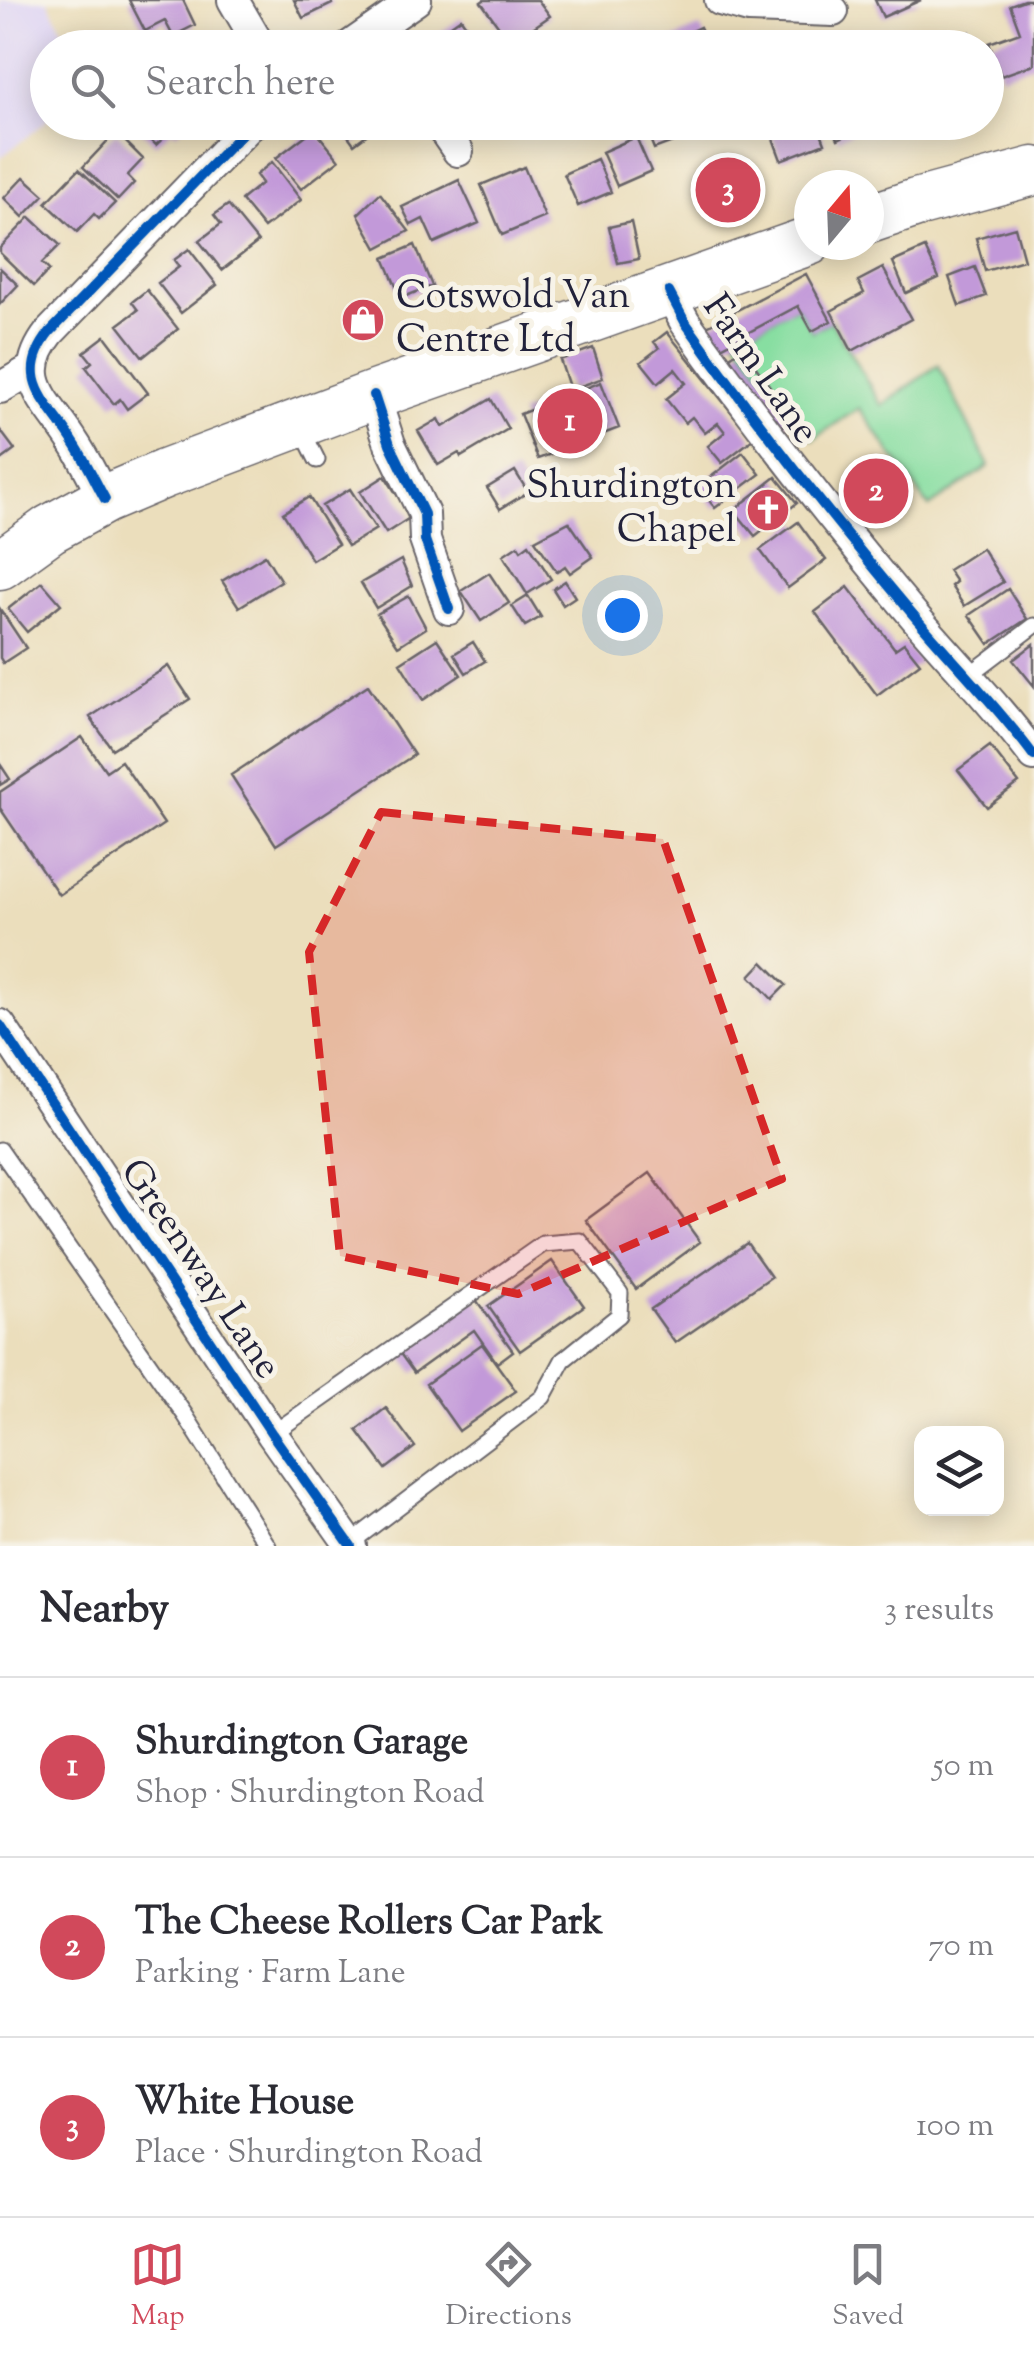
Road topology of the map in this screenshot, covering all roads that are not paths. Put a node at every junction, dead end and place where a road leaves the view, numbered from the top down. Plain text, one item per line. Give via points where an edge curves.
1 (234, 0) edge
2 (416, 0) edge
3 (720, 0) edge
4 (833, 11) dead end
5 (251, 30) edge
6 (388, 30) edge
7 (237, 140) edge
8 (450, 140) edge
9 (458, 152) dead end
10 (1034, 170) edge
11 (884, 214) edge
12 (794, 246) edge
13 (669, 292) junction
14 (34, 368) junction
15 (0, 388) edge
16 (374, 395) junction
17 (105, 500) junction
18 (0, 565) edge
19 (448, 608) dead end
20 (1034, 626) edge
21 (968, 676) junction
22 (1034, 756) edge
23 (0, 1025) edge
24 (0, 1150) edge
25 (272, 1434) junction
26 (350, 1545) edge
27 (268, 1546) edge

1 - 5 street
2 - 6 street
3 - 4 street via 749,8
7 - 14 street via 50,332
8 - 9 street
10 - 11 main road
12 - 13 main road
13 - 16 main road
13 - 21 street, Farm Lane via 685,322
14 - 15 street
14 - 17 street via 34,386
16 - 17 main road via 308,442
16 - 19 street via 424,514 424,540
17 - 18 main road
20 - 21 lane
21 - 22 street, Farm Lane
23 - 25 street, Greenway Lane
24 - 27 lane
25 - 26 street, Greenway Lane
25 - 26 lane via 542,1244 580,1241 620,1293 619,1315 563,1360 542,1397

